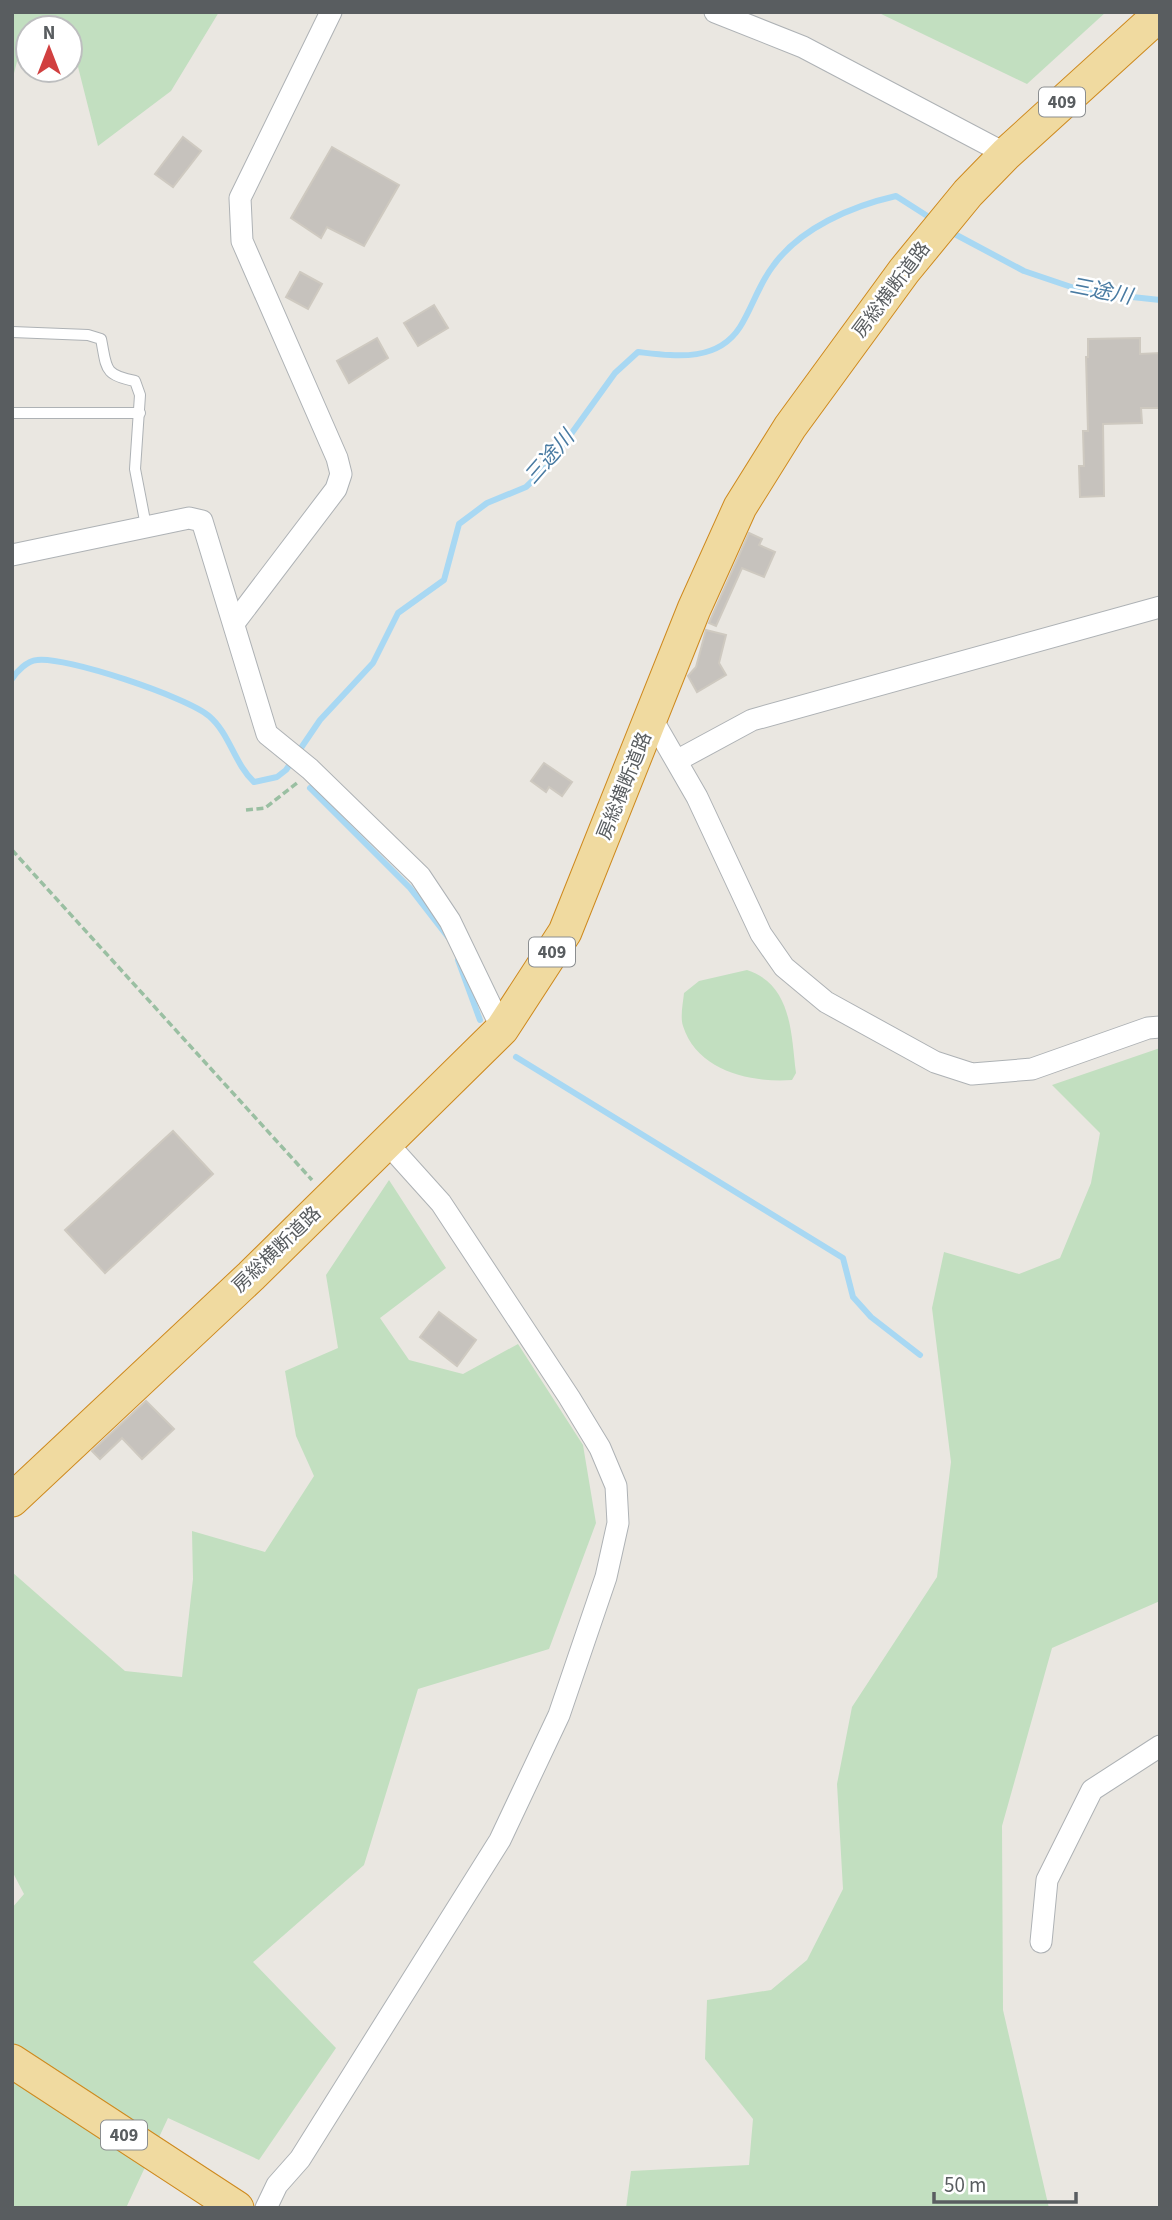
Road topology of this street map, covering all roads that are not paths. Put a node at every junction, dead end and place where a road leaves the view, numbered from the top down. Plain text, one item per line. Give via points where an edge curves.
1 (331, 12) edge
2 (715, 12) edge
3 (1160, 14) edge
4 (1006, 154) junction
5 (12, 332) edge
6 (12, 413) edge
7 (140, 413) junction
8 (146, 526) junction
9 (12, 555) edge
10 (1160, 607) edge
11 (235, 622) junction
12 (652, 719) junction
13 (678, 760) junction
14 (1160, 1027) edge
15 (502, 1029) junction
16 (387, 1143) junction
17 (12, 1500) edge
18 (1160, 1746) edge
19 (1041, 1942) dead end
20 (12, 2060) edge
21 (237, 2208) edge
22 (266, 2208) edge

1 - 11 street via 240,198 239,221 242,241 341,474 336,489
2 - 4 street via 803,47
3 - 4 highway, 房総横断道路 / 409
4 - 12 highway, 房総横断道路 / 409 via 904,271 790,427 740,508 694,609
5 - 7 lane via 102,339 107,370 115,377 135,381 141,395
6 - 7 lane
7 - 8 lane via 135,469
8 - 9 street
8 - 11 street via 189,517 202,521
10 - 13 street via 752,720
11 - 15 street via 267,734 420,876 450,921
12 - 13 street
12 - 15 highway, 房総横断道路 / 409 via 565,932
13 - 14 street via 761,934 784,967 826,1002 887,1037 934,1062 972,1074 1032,1069
15 - 16 highway, 房総横断道路 / 409
16 - 17 highway, 房総横断道路 / 409
16 - 22 street via 441,1203 569,1397 600,1448 616,1486 618,1523 606,1577 559,1715 499,1840 308,2147 276,2185
18 - 19 street via 1092,1790 1047,1880
20 - 21 highway, 409

